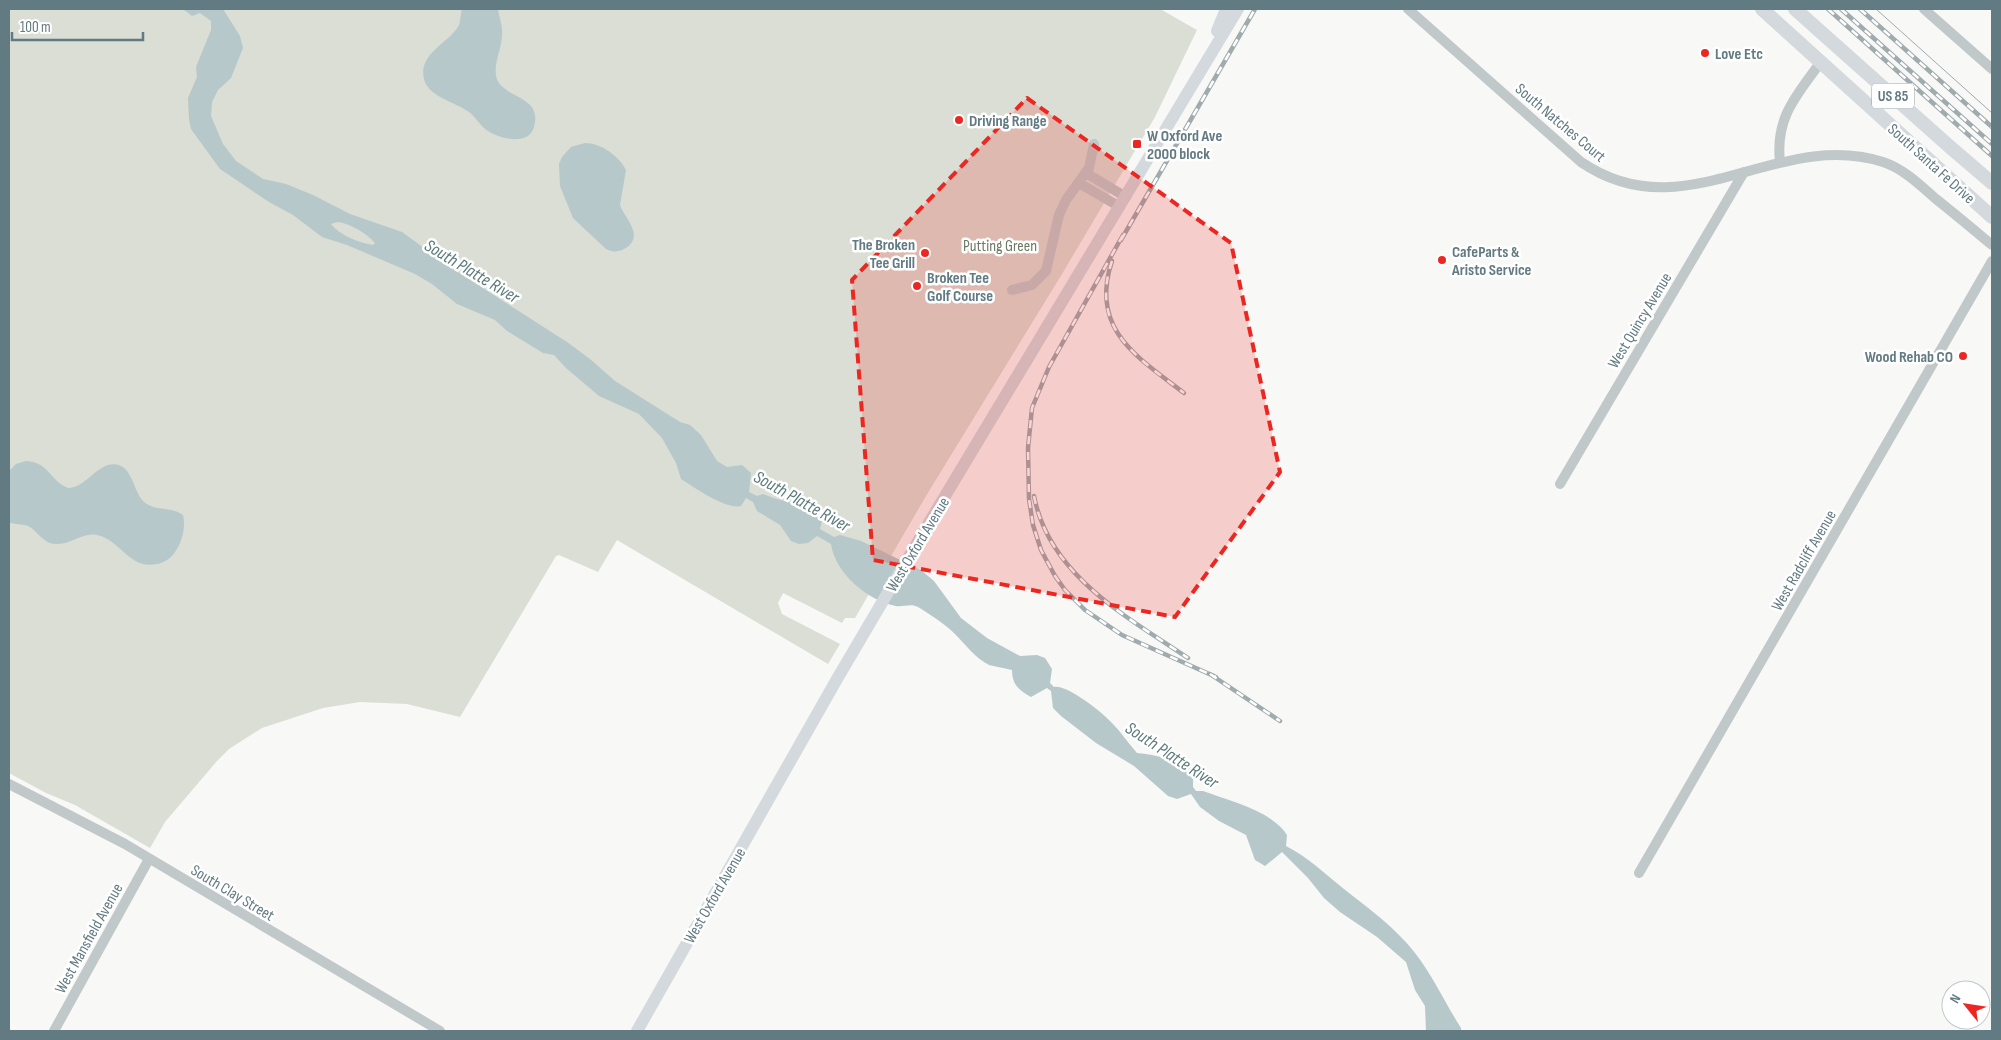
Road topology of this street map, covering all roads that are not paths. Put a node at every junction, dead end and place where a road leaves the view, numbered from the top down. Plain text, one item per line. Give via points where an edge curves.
1 (1226, 9) edge
2 (1238, 9) edge
3 (1408, 9) edge
4 (1762, 9) edge
5 (1795, 9) edge
6 (1924, 9) edge
7 (1205, 61) junction
8 (1820, 62) junction
9 (1992, 69) edge
10 (1094, 144) dead end
11 (1780, 162) junction
12 (1744, 172) junction
13 (1086, 174) junction
14 (1079, 183) junction
15 (1992, 183) edge
16 (1123, 202) junction
17 (1992, 217) edge
18 (1992, 245) edge
19 (1992, 261) edge
20 (1012, 290) dead end
21 (1560, 484) dead end
22 (9, 784) edge
23 (149, 859) junction
24 (1639, 873) dead end
25 (54, 1031) edge
26 (440, 1031) edge
27 (637, 1031) edge

1 - 7 main road, West Oxford Avenue
2 - 7 main road, West Oxford Avenue
3 - 12 street, South Natches Court via 1569,152 1604,176 1659,189
4 - 8 highway, South Santa Fe Drive / US 85
5 - 15 highway, South Santa Fe Drive / US 85
6 - 9 street
7 - 16 main road, West Oxford Avenue
8 - 11 street via 1784,117 1779,138
8 - 17 highway, South Santa Fe Drive / US 85
10 - 13 street
11 - 12 street, South Natches Court
11 - 18 street, South Natches Court via 1850,155 1886,163 1908,176
12 - 21 street, West Quincy Avenue
13 - 14 street
13 - 16 street
14 - 16 street
14 - 20 street via 1059,215 1044,274 1032,284
16 - 27 main road, West Oxford Avenue via 869,626
19 - 24 street, West Radcliff Avenue
22 - 23 street, South Clay Street
23 - 25 street, West Mansfield Avenue
23 - 26 street, South Clay Street

